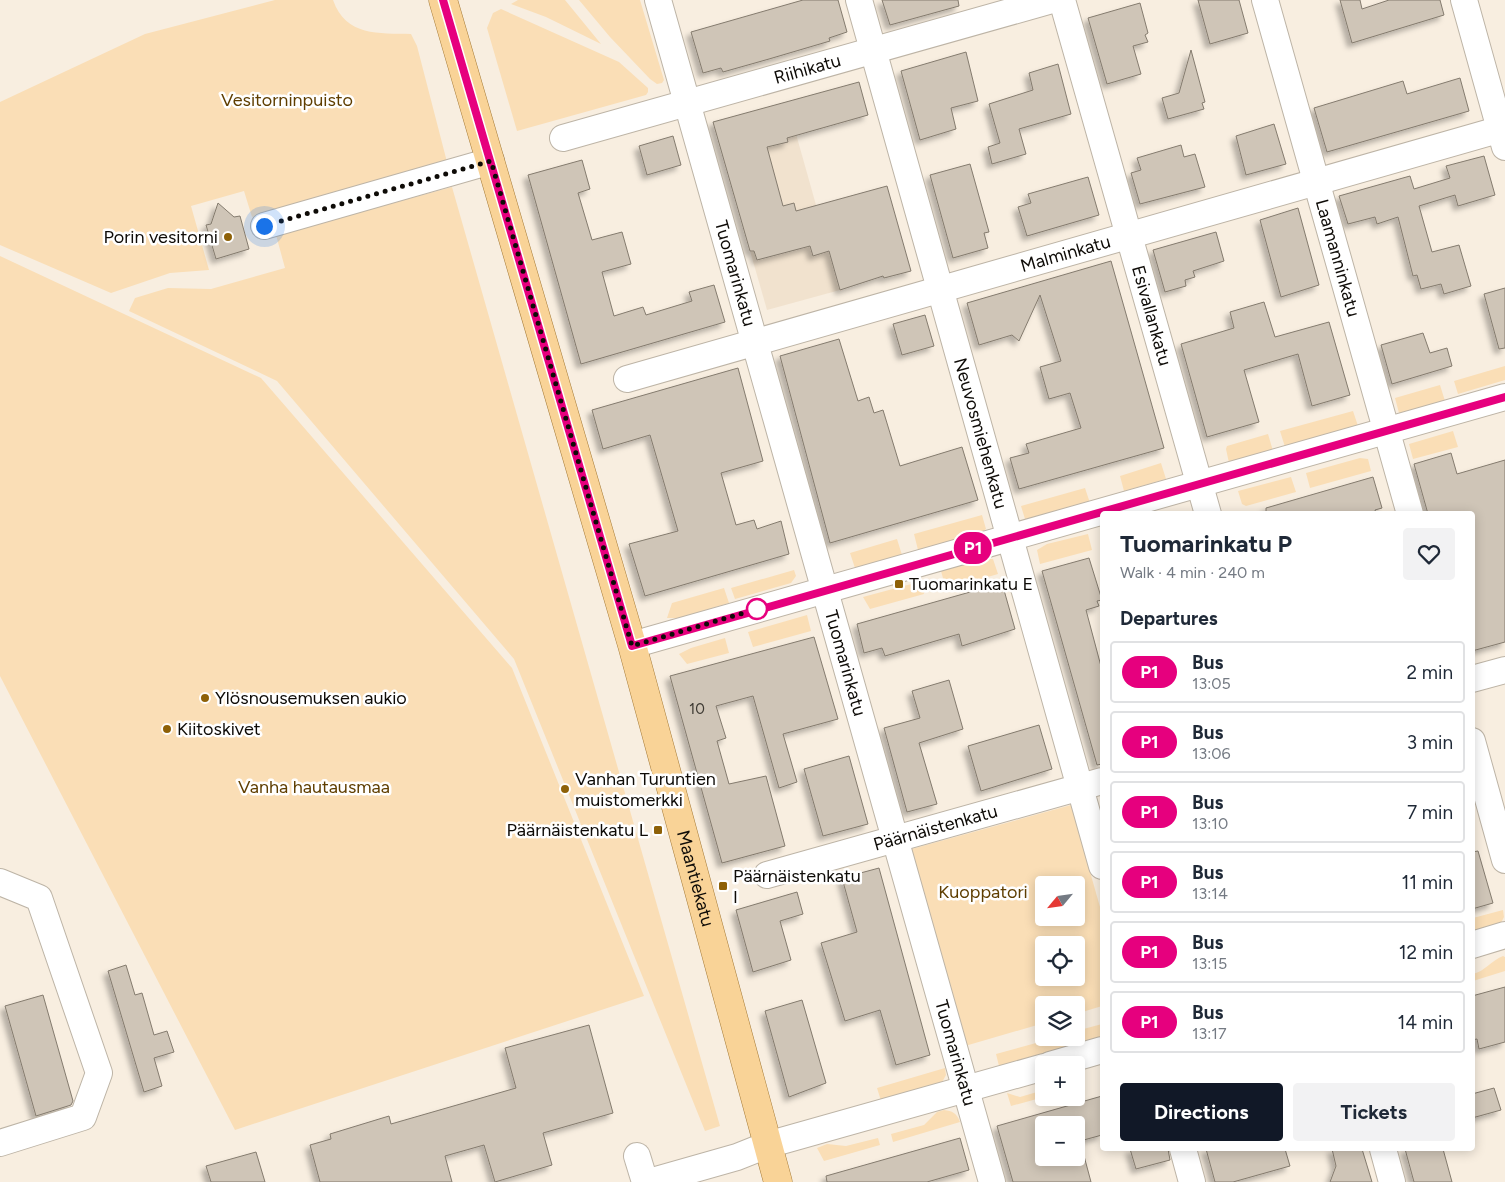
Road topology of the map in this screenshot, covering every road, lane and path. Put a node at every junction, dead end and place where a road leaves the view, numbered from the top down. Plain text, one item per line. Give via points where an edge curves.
1 (443, 0) edge
2 (658, 0) edge
3 (859, 0) edge
4 (1052, 0) edge
5 (1062, 0) edge
6 (1265, 0) edge
7 (1464, 0) edge
8 (873, 50) junction
9 (688, 103) junction
10 (1503, 135) edge
11 (563, 138) dead end
12 (491, 161) junction
13 (1316, 182) junction
14 (264, 226) dead end
15 (1128, 236) junction
16 (940, 290) junction
17 (755, 342) junction
18 (627, 379) dead end
19 (1505, 397) edge
20 (1387, 430) junction
21 (1199, 483) junction
22 (1100, 511) edge
23 (1101, 511) edge
24 (1207, 511) edge
25 (1409, 511) edge
26 (1010, 537) junction
27 (824, 589) junction
28 (632, 646) junction
29 (1505, 670) edge
30 (1475, 678) edge
31 (1475, 752) edge
32 (1092, 785) edge
33 (895, 839) junction
34 (1100, 850) edge
35 (1505, 860) edge
36 (768, 875) dead end
37 (0, 882) edge
38 (1505, 935) edge
39 (1475, 944) edge
40 (1100, 1051) edge
41 (1081, 1056) edge
42 (1035, 1070) edge
43 (965, 1089) junction
44 (0, 1143) edge
45 (767, 1146) junction
46 (1184, 1151) edge
47 (1384, 1151) edge
48 (637, 1156) dead end
49 (660, 1180) edge
50 (778, 1182) edge
51 (992, 1182) edge
52 (1192, 1182) edge
53 (1392, 1182) edge

1 - 12 main road, Maantiekatu
2 - 9 street, Tuomarinkatu
3 - 8 street, Neuvosmiehenkatu
4 - 8 street, Riihikatu
5 - 15 street, Esivallankatu
6 - 13 street, Laamanninkatu
7 - 10 street
8 - 9 street, Riihikatu
8 - 16 street, Neuvosmiehenkatu
9 - 11 street, Riihikatu
9 - 17 street, Tuomarinkatu
10 - 13 street, Malminkatu
12 - 14 street
12 - 28 main road, Maantiekatu
13 - 15 street, Malminkatu
13 - 20 street, Laamanninkatu
15 - 16 street, Malminkatu
15 - 21 street, Esivallankatu
16 - 17 street, Malminkatu
16 - 26 street, Neuvosmiehenkatu
17 - 18 street, Malminkatu
17 - 27 street, Tuomarinkatu
19 - 20 street
20 - 21 street
20 - 25 street, Laamanninkatu
21 - 23 street
21 - 24 street, Esivallankatu
22 - 26 street
26 - 27 street
26 - 32 street, Neuvosmiehenkatu
27 - 28 street
27 - 33 street, Tuomarinkatu
28 - 45 main road, Maantiekatu
29 - 30 street
31 - 35 street
32 - 33 street, Päärnäistenkatu
32 - 34 street, Neuvosmiehenkatu
33 - 36 street, Päärnäistenkatu
33 - 43 street, Tuomarinkatu
37 - 44 street via 39,898 99,1074 83,1118
38 - 39 street
40 - 41 street
42 - 43 street
43 - 45 street
43 - 51 street, Tuomarinkatu
45 - 49 street
45 - 50 main road, Maantiekatu
46 - 52 street
47 - 53 street
48 - 49 street

